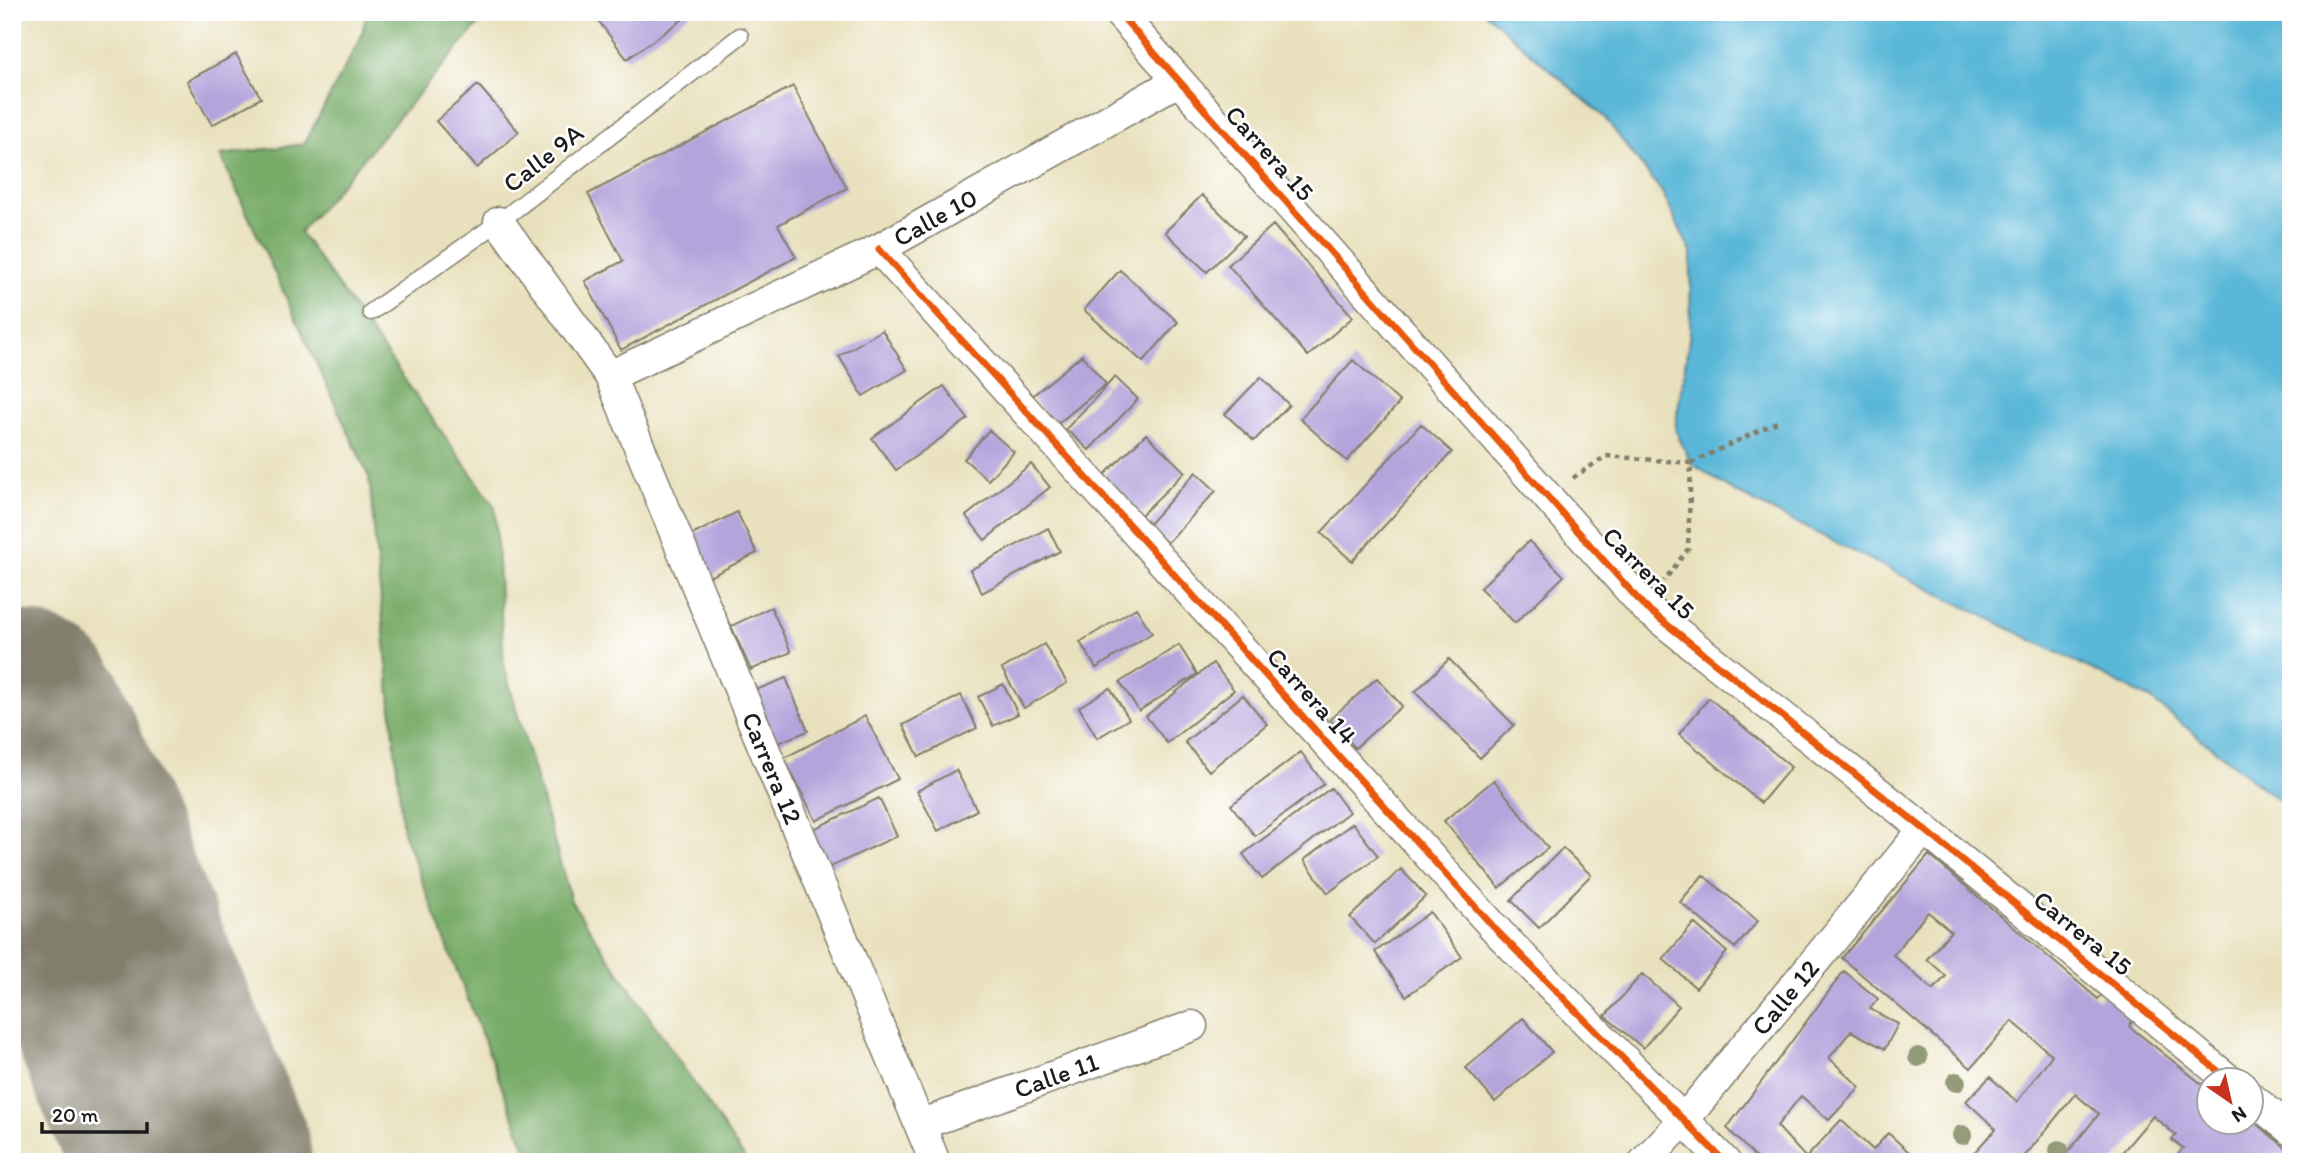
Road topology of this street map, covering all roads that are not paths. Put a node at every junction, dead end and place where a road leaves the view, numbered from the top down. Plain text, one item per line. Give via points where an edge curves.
1 (1118, 12) edge
2 (740, 37) dead end
3 (1178, 81) junction
4 (499, 222) junction
5 (879, 248) junction
6 (371, 312) dead end
7 (610, 376) junction
8 (1924, 829) junction
9 (1192, 1026) dead end
10 (2212, 1066) edge
11 (2264, 1108) edge
12 (1683, 1121) junction
13 (920, 1125) junction
14 (2291, 1130) edge
15 (935, 1162) edge
16 (1644, 1162) edge
17 (1725, 1162) edge

1 - 3 street, Carrera 15
2 - 4 lane, Calle 9A
3 - 5 street, Calle 10
3 - 8 street, Carrera 15 via 1645,607
4 - 6 lane, Calle 9A
4 - 7 street, Carrera 12
5 - 7 street, Calle 10
5 - 12 street, Carrera 14 via 1491,924
7 - 13 street, Carrera 12
8 - 10 street, Carrera 15
8 - 12 street, Calle 12
9 - 13 street, Calle 11
11 - 14 street
12 - 16 street, Calle 12
12 - 17 street, Carrera 14
13 - 15 street, Carrera 12

